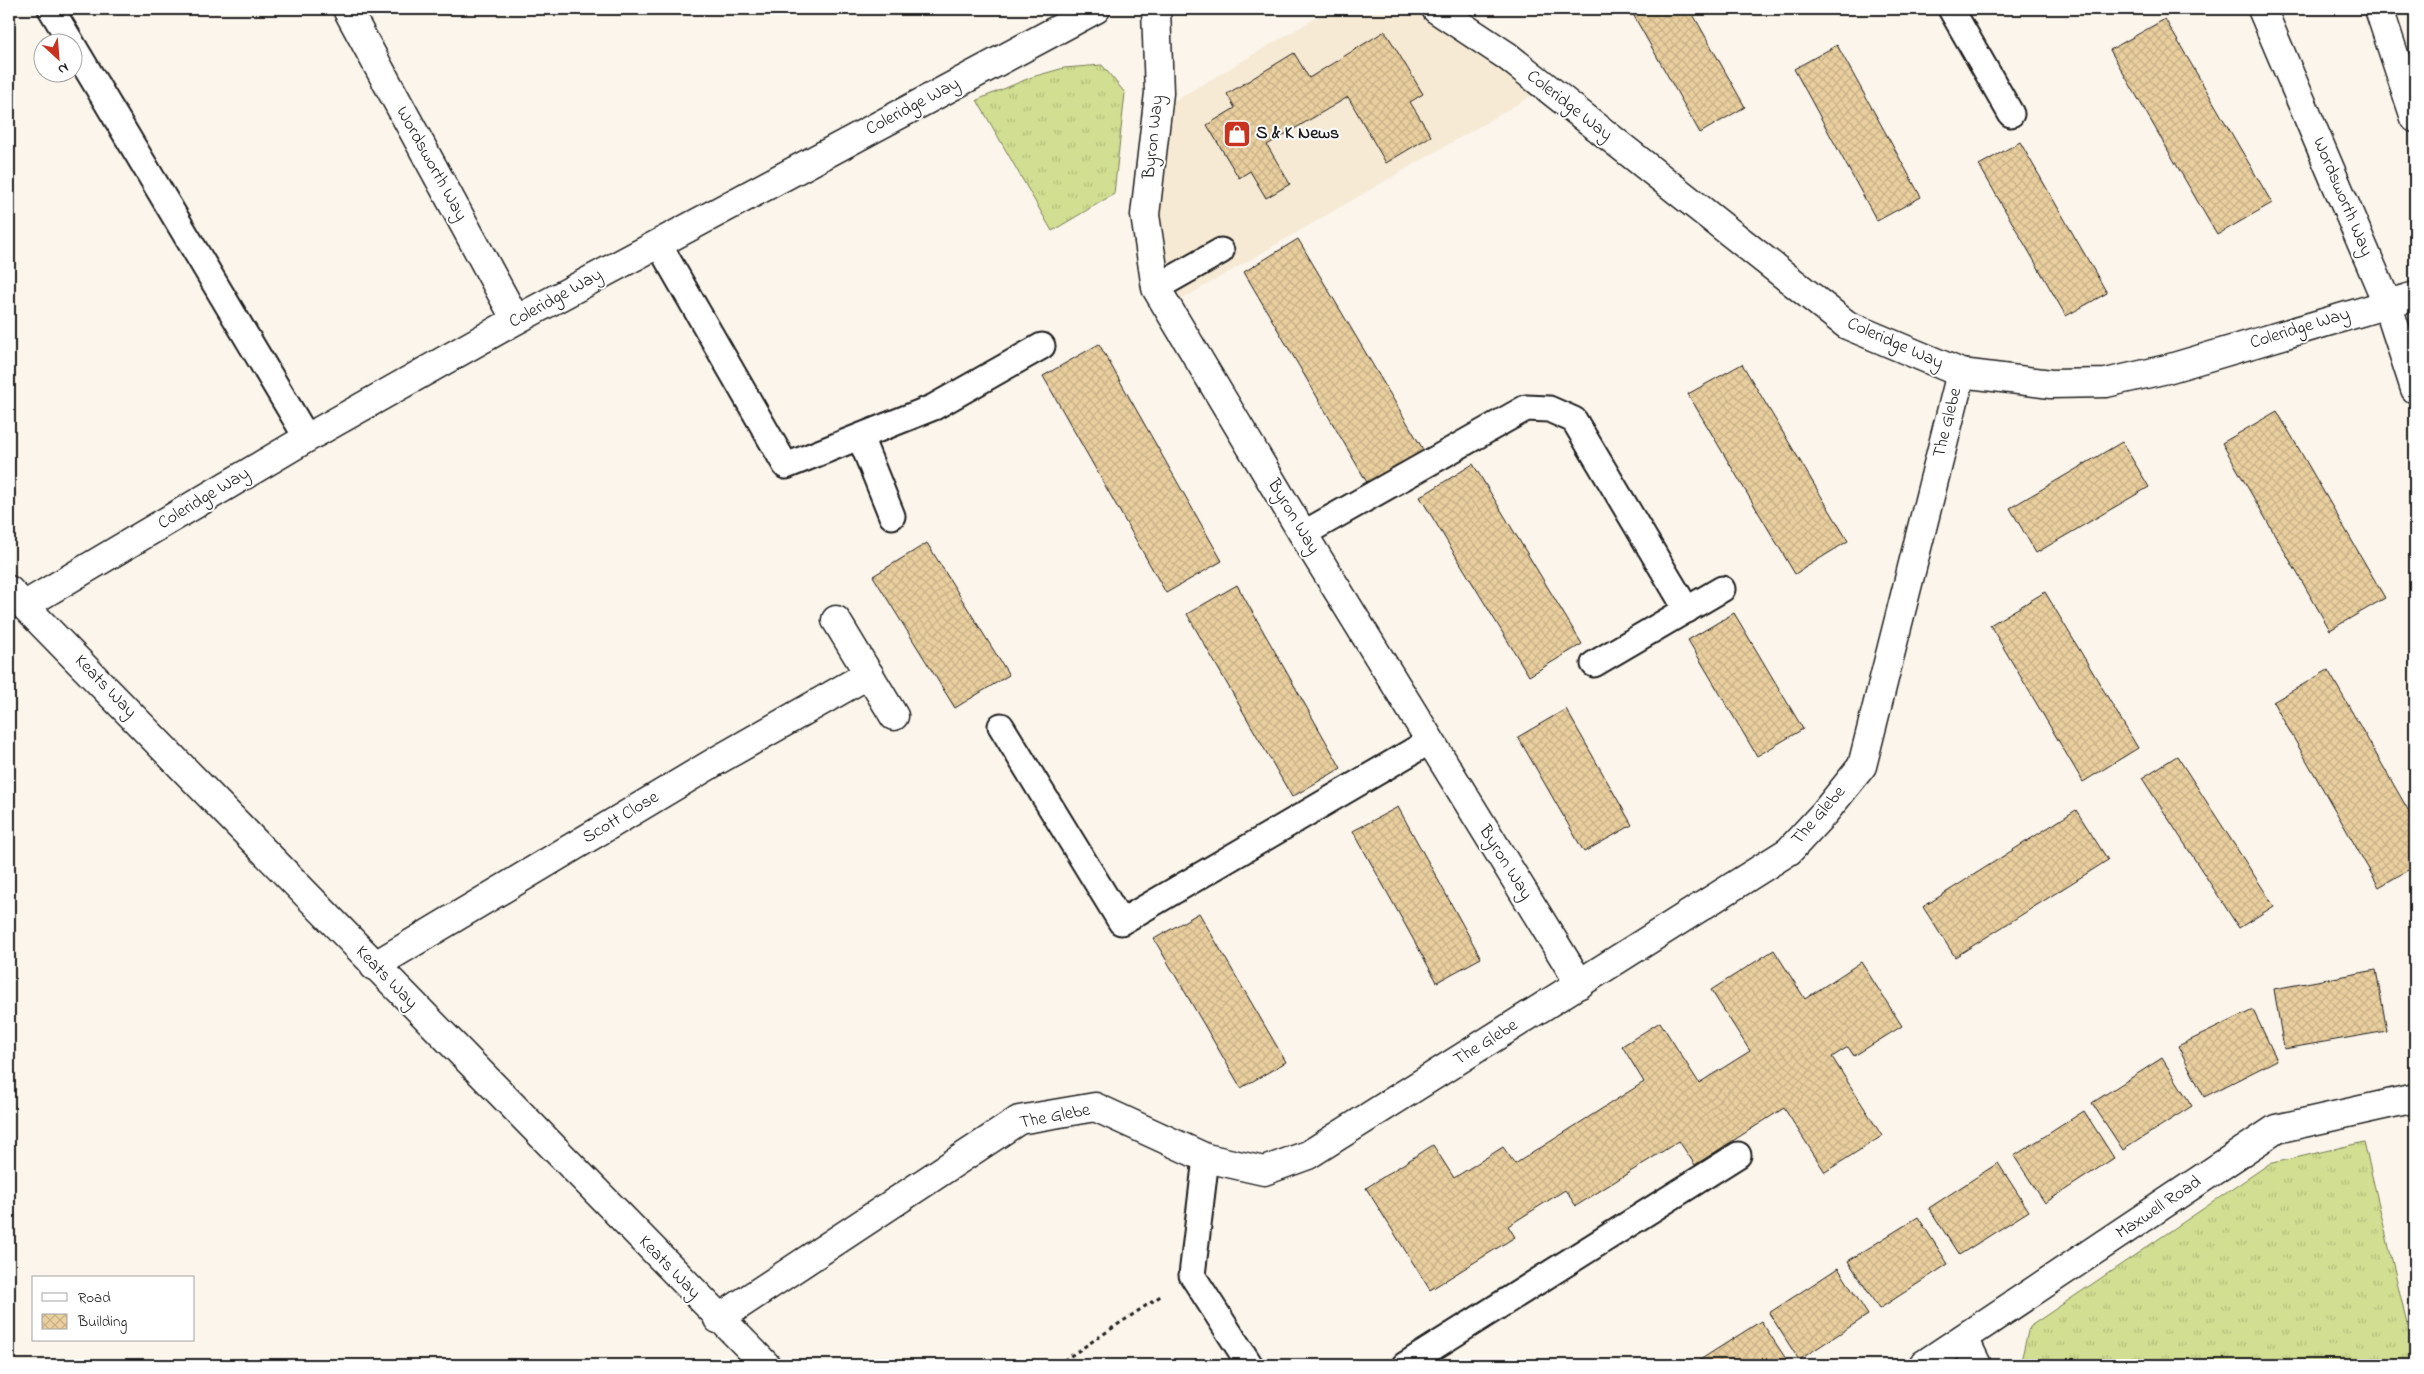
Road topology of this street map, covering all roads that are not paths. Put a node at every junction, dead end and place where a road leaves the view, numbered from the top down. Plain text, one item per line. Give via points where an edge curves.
1 (51, 9) edge
2 (346, 9) edge
3 (1096, 9) edge
4 (1156, 9) edge
5 (1436, 9) edge
6 (1951, 9) edge
7 (2262, 9) edge
8 (2379, 9) edge
9 (65, 32) edge
10 (82, 60) edge
11 (2011, 114) dead end
12 (2415, 118) edge
13 (658, 243) junction
14 (1221, 251) dead end
15 (1156, 288) junction
16 (2415, 296) edge
17 (2387, 303) junction
18 (516, 320) junction
19 (1042, 346) dead end
20 (1961, 373) junction
21 (2415, 389) edge
22 (860, 437) junction
23 (307, 438) junction
24 (892, 516) dead end
25 (1302, 534) junction
26 (1722, 589) dead end
27 (17, 597) edge
28 (1687, 610) junction
29 (836, 620) dead end
30 (1594, 664) dead end
31 (869, 674) junction
32 (894, 716) dead end
33 (1001, 726) dead end
34 (1430, 741) junction
35 (374, 966) junction
36 (1580, 984) junction
37 (2415, 1098) edge
38 (1738, 1155) dead end
39 (1206, 1158) junction
40 (718, 1318) junction
41 (1964, 1338) junction
42 (766, 1365) edge
43 (1250, 1365) edge
44 (1405, 1365) edge
45 (1923, 1365) edge
46 (1977, 1365) edge

1 - 9 lane
2 - 18 street, Wordsworth Way
3 - 13 street, Coleridge Way
4 - 15 street, Byron Way via 1159,93 1145,214
5 - 20 street, Coleridge Way via 1507,56 1847,326
6 - 11 lane
7 - 17 street, Wordsworth Way
8 - 12 street
10 - 23 lane
13 - 18 street, Coleridge Way
13 - 22 lane via 786,466
14 - 15 lane
15 - 25 street, Byron Way
16 - 17 street, Coleridge Way
17 - 20 street, Coleridge Way via 2167,369 2106,383 2051,384
17 - 21 street, Wordsworth Way
18 - 23 street, Coleridge Way
19 - 22 lane via 934,407
20 - 36 street, The Glebe via 1862,766 1789,851
22 - 24 lane
23 - 27 street, Coleridge Way
25 - 28 lane via 1526,408 1548,408 1574,420
25 - 34 street, Byron Way
26 - 28 lane
27 - 35 street, Keats Way
28 - 30 lane
29 - 31 street
31 - 32 street
31 - 35 street, Scott Close via 718,760
33 - 34 lane via 1120,922
34 - 36 street, Byron Way
35 - 40 street, Keats Way
36 - 39 street, The Glebe via 1308,1154 1264,1172
37 - 41 street, Maxwell Road via 2276,1129
38 - 44 lane
39 - 40 street, The Glebe via 1095,1107 1019,1120
39 - 43 lane via 1192,1275
40 - 42 street, Keats Way
41 - 45 street, Maxwell Road
41 - 46 street

